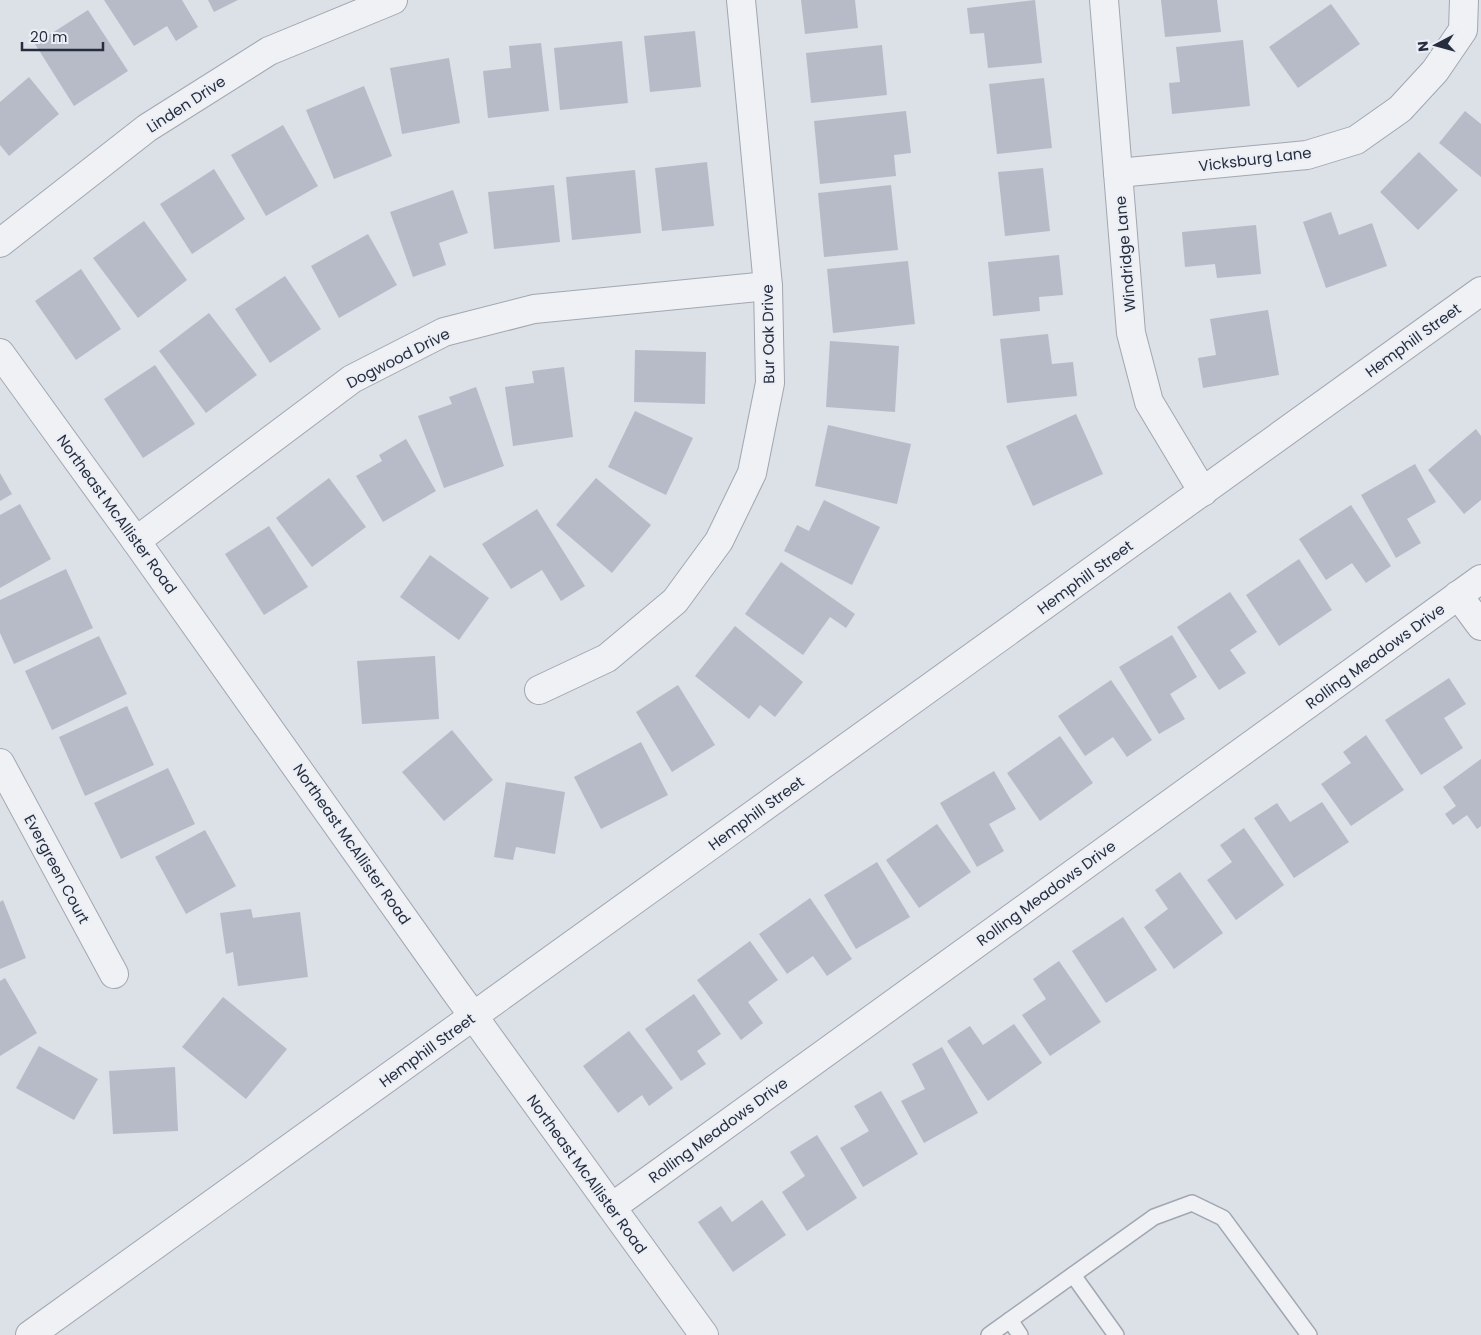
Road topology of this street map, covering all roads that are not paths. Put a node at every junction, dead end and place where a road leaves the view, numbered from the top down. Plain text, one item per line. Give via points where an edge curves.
1 (393, 0) edge
2 (741, 0) edge
3 (1104, 0) edge
4 (1464, 0) edge
5 (1118, 173) junction
6 (0, 243) edge
7 (768, 286) junction
8 (1481, 291) edge
9 (0, 354) edge
10 (1202, 492) junction
11 (136, 541) junction
12 (1481, 579) edge
13 (1458, 595) junction
14 (1481, 626) edge
15 (539, 690) dead end
16 (0, 763) edge
17 (114, 974) dead end
18 (474, 1016) junction
19 (612, 1207) junction
20 (1073, 1275) junction
21 (1010, 1320) junction
22 (30, 1335) edge
23 (704, 1335) edge
24 (989, 1335) edge
25 (1020, 1335) edge
26 (1116, 1335) edge
27 (1309, 1335) edge

1 - 6 street, Linden Drive via 269,51 147,128
2 - 7 street, Bur Oak Drive
3 - 5 street, Windridge Lane
4 - 5 street, Vicksburg Lane via 1463,30 1435,71 1400,109 1356,140 1307,155
5 - 10 street, Windridge Lane via 1131,333 1149,402
7 - 11 street, Dogwood Drive via 534,309 444,332 352,378
7 - 15 street, Bur Oak Drive via 770,383 752,473 719,541 675,601 607,658
8 - 10 street, Hemphill Street
9 - 11 street, Northeast McAllister Road
10 - 18 street, Hemphill Street
11 - 18 street, Northeast McAllister Road
12 - 13 street, Rolling Meadows Drive
13 - 14 street
13 - 19 street, Rolling Meadows Drive
16 - 17 street, Evergreen Court
18 - 19 street, Northeast McAllister Road
18 - 22 street, Hemphill Street
19 - 23 street, Northeast McAllister Road
20 - 21 lane
20 - 26 lane
20 - 27 lane via 1154,1217 1192,1203 1222,1218
21 - 24 lane
21 - 25 lane

